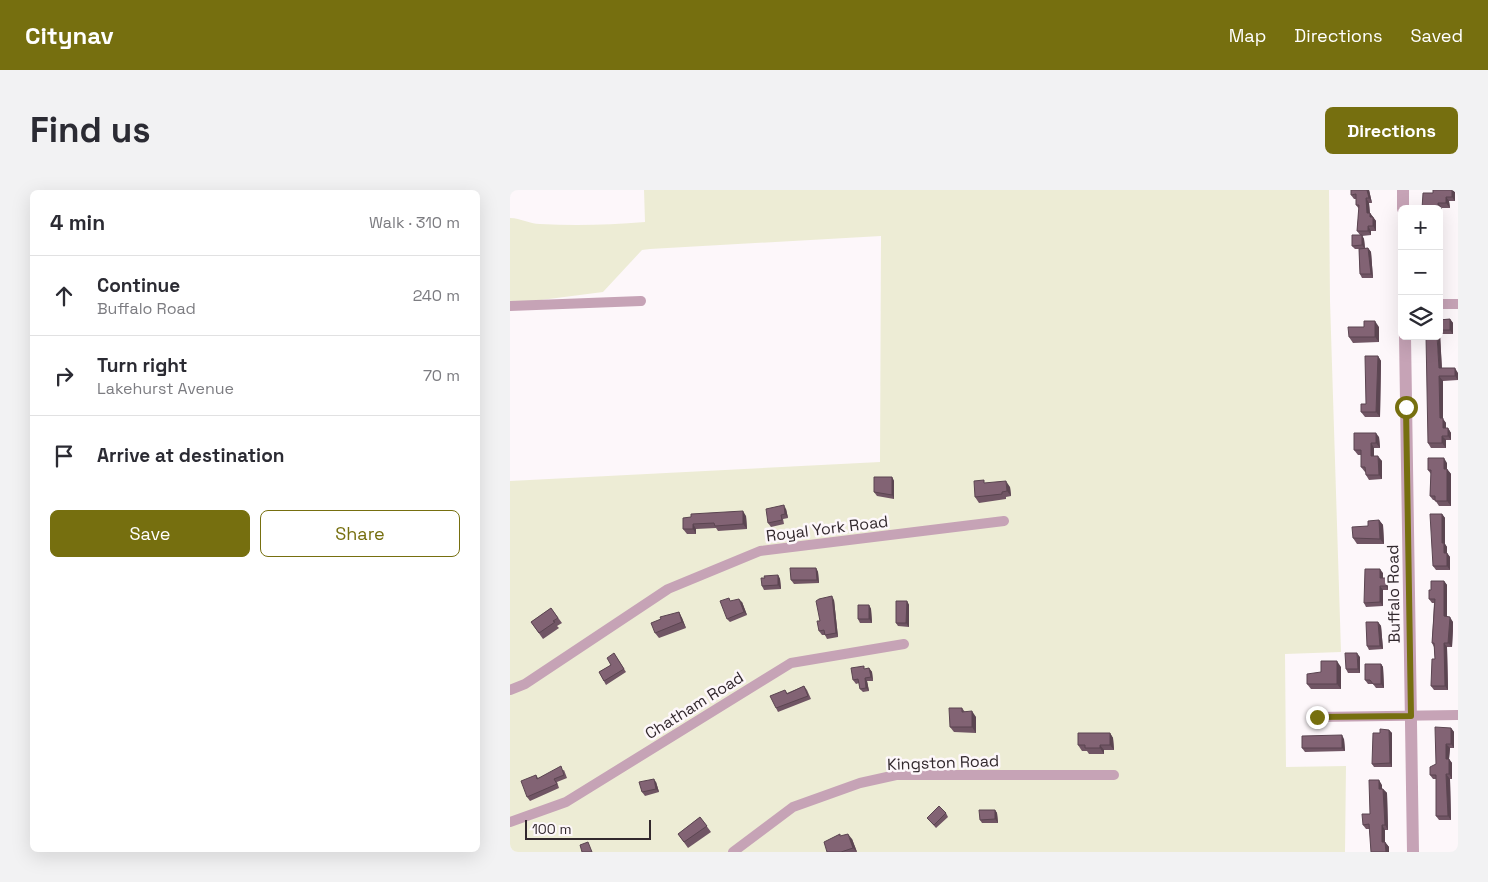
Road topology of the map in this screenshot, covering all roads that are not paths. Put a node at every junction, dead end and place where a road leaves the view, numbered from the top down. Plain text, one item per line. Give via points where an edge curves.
1 (1403, 190) edge
2 (1403, 205) edge
3 (641, 300) dead end
4 (1443, 304) edge
5 (1458, 304) edge
6 (510, 306) edge
7 (1405, 340) edge
8 (1004, 522) dead end
9 (904, 644) dead end
10 (510, 690) edge
11 (1458, 715) edge
12 (1411, 716) junction
13 (1317, 717) dead end
14 (1114, 775) dead end
15 (510, 822) edge
16 (733, 852) edge
17 (1413, 852) edge

1 - 2 street
3 - 6 street
4 - 5 street
7 - 12 street, Buffalo Road
8 - 10 street, Royal York Road via 760,551 668,589 525,684
9 - 15 street, Chatham Road via 791,663 566,802
11 - 12 street
12 - 13 street
12 - 17 street, Buffalo Road
14 - 16 street, Kingston Road via 896,775 860,783 793,807

